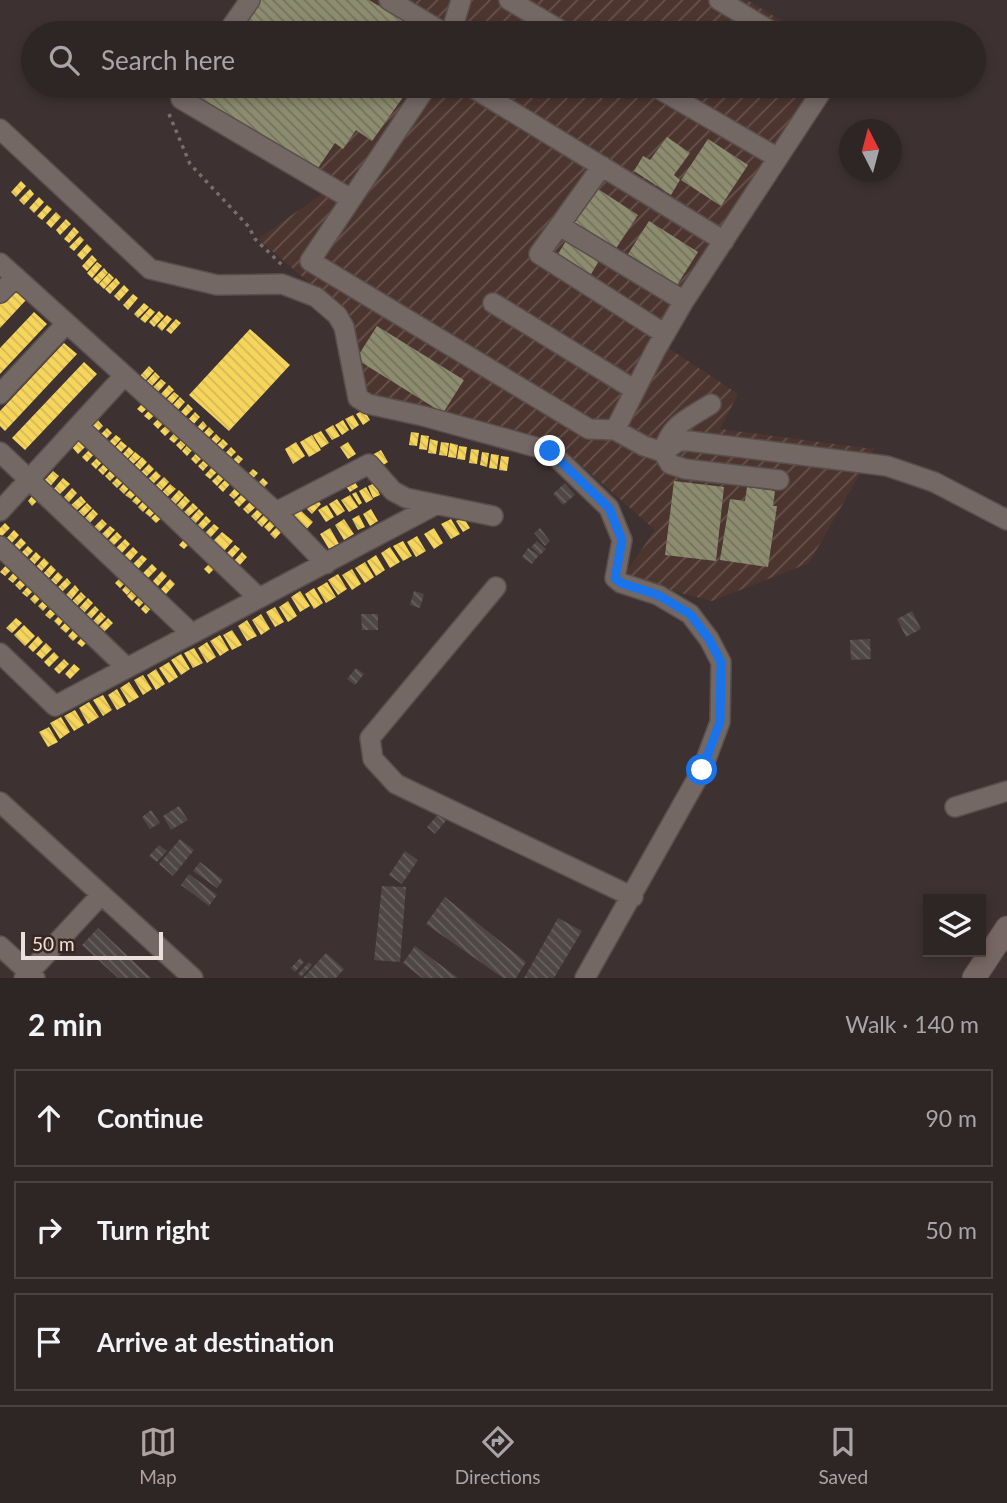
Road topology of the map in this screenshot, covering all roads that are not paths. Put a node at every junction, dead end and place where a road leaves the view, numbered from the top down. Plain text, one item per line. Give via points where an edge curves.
1 (250, 0) edge
2 (389, 0) edge
3 (461, 0) edge
4 (509, 0) edge
5 (719, 0) edge
6 (235, 21) edge
7 (424, 21) edge
8 (455, 21) edge
9 (545, 21) edge
10 (754, 21) edge
11 (182, 98) edge
12 (419, 98) edge
13 (490, 98) edge
14 (675, 98) edge
15 (817, 98) edge
16 (0, 129) edge
17 (778, 158) junction
18 (602, 166) junction
19 (351, 199) junction
20 (560, 226) junction
21 (723, 241) junction
22 (0, 263) edge
23 (16, 277) junction
24 (0, 293) edge
25 (684, 301) junction
26 (493, 303) dead end
27 (66, 324) junction
28 (665, 334) junction
29 (124, 376) junction
30 (635, 390) junction
31 (0, 394) edge
32 (711, 404) dead end
33 (78, 426) junction
34 (615, 430) junction
35 (0, 452) edge
36 (663, 452) junction
37 (29, 479) junction
38 (779, 480) dead end
39 (435, 505) junction
40 (0, 511) edge
41 (276, 512) junction
42 (493, 516) dead end
43 (1007, 520) edge
44 (0, 546) edge
45 (326, 564) junction
46 (496, 587) dead end
47 (259, 598) junction
48 (191, 633) junction
49 (0, 653) edge
50 (127, 668) junction
51 (1007, 791) edge
52 (0, 802) edge
53 (955, 807) dead end
54 (101, 895) junction
55 (633, 897) junction
56 (1007, 928) edge
57 (0, 946) edge
58 (29, 976) edge
59 (193, 978) edge
60 (585, 978) edge
61 (974, 978) edge

1 - 6 street
2 - 7 street
3 - 8 street
4 - 9 street
5 - 10 street
11 - 19 street
12 - 19 street
13 - 18 street
14 - 17 street
15 - 17 street
16 - 55 street via 150,269 217,285 282,284 316,297 344,327 358,398 550,451 609,508 622,540 615,578 690,614 721,662 720,722 702,770
17 - 21 street
18 - 20 street
18 - 21 street
19 - 34 street via 310,261 589,429
20 - 25 street
20 - 28 street via 539,254
21 - 25 street
22 - 23 street
23 - 24 street
23 - 27 street
25 - 28 street
26 - 30 street
27 - 29 street
27 - 31 street
28 - 30 street
29 - 33 street
29 - 41 street
30 - 34 street
32 - 36 street via 677,426 668,435
33 - 37 street
33 - 47 street
34 - 36 street
35 - 37 street
36 - 38 street via 670,464 685,469
36 - 43 street via 679,441 689,441 887,466 934,482
37 - 40 street
37 - 48 street
39 - 41 street via 393,491 369,464
39 - 42 street
39 - 45 street
41 - 45 street
44 - 50 street
45 - 47 street
46 - 55 street via 370,738 373,759 396,784
47 - 48 street
48 - 50 street
49 - 50 street via 55,706
51 - 53 street
52 - 54 street
54 - 58 street
54 - 59 street
55 - 60 street
56 - 61 main road
57 - 58 street

